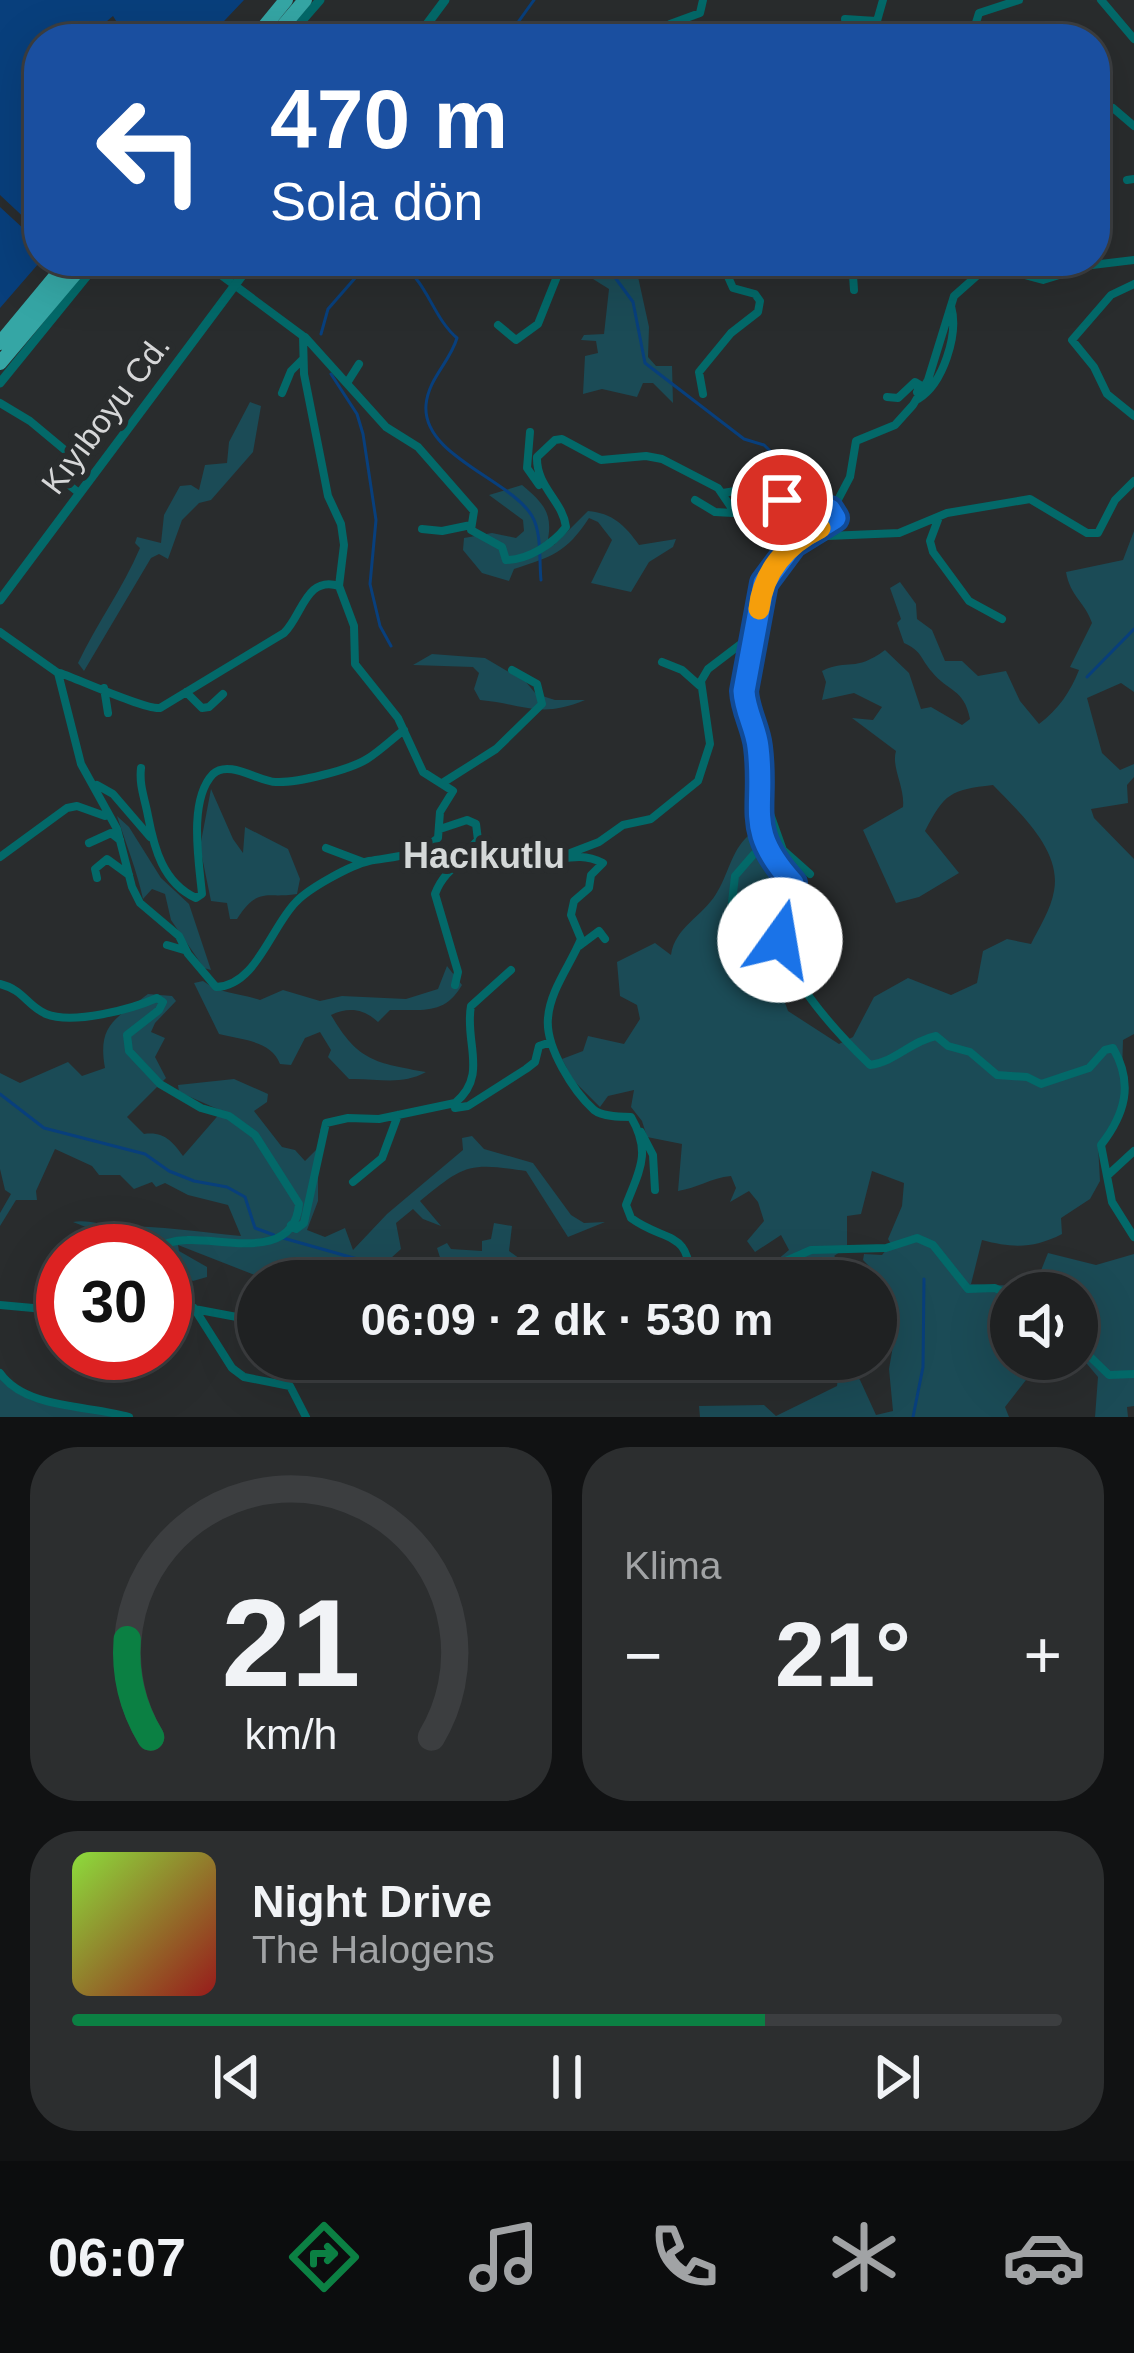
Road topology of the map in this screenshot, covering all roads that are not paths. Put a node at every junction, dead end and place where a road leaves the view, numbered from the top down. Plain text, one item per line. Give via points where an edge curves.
1 (286, 0) edge
2 (305, 0) edge
3 (320, 0) edge
4 (703, 0) edge
5 (883, 0) edge
6 (1019, 0) edge
7 (1101, 0) edge
8 (845, 20) dead end
9 (877, 21) junction
10 (266, 24) edge
11 (285, 24) edge
12 (299, 24) edge
13 (670, 24) dead end
14 (874, 24) edge
15 (976, 24) edge
16 (1134, 39) edge
17 (1113, 108) dead end
18 (1134, 126) edge
19 (56, 276) edge
20 (73, 276) edge
21 (87, 276) edge
22 (220, 276) edge
23 (242, 276) edge
24 (557, 276) edge
25 (728, 276) edge
26 (853, 276) edge
27 (981, 276) edge
28 (1024, 276) edge
29 (1048, 276) edge
30 (1056, 276) edge
31 (1043, 280) junction
32 (1134, 284) edge
33 (234, 288) junction
34 (854, 290) dead end
35 (498, 326) dead end
36 (304, 336) junction
37 (0, 343) edge
38 (304, 358) junction
39 (0, 363) edge
40 (359, 364) dead end
41 (0, 382) edge
42 (347, 383) junction
43 (282, 393) dead end
44 (703, 394) dead end
45 (886, 398) dead end
46 (0, 403) edge
47 (915, 403) junction
48 (1134, 416) edge
49 (530, 432) dead end
50 (72, 456) dead end
51 (64, 481) dead end
52 (1134, 481) edge
53 (545, 489) junction
54 (741, 490) dead end
55 (79, 493) junction
56 (722, 493) junction
57 (695, 500) dead end
58 (832, 511) junction
59 (734, 513) junction
60 (940, 515) junction
61 (471, 525) junction
62 (422, 529) dead end
63 (781, 558) junction
64 (339, 586) junction
65 (0, 600) edge
66 (1002, 620) dead end
67 (0, 632) edge
68 (754, 634) junction
69 (662, 662) dead end
70 (512, 670) dead end
71 (58, 673) junction
72 (701, 687) junction
73 (104, 688) junction
74 (186, 692) junction
75 (223, 694) dead end
76 (108, 712) dead end
77 (404, 730) junction
78 (141, 768) dead end
79 (444, 782) junction
80 (94, 783) junction
81 (762, 792) junction
82 (106, 817) junction
83 (440, 829) junction
84 (151, 838) junction
85 (121, 841) junction
86 (88, 843) dead end
87 (326, 848) dead end
88 (770, 853) junction
89 (0, 856) edge
90 (566, 856) junction
91 (364, 862) junction
92 (453, 867) junction
93 (810, 874) dead end
94 (130, 876) junction
95 (97, 878) dead end
96 (754, 894) dead end
97 (605, 939) dead end
98 (167, 945) dead end
99 (578, 946) junction
100 (186, 950) junction
101 (511, 970) dead end
102 (0, 984) edge
103 (454, 985) dead end
104 (550, 1042) junction
105 (455, 1103) junction
106 (398, 1114) junction
107 (636, 1126) junction
108 (1134, 1151) edge
109 (1107, 1176) junction
110 (353, 1182) dead end
111 (655, 1190) dead end
112 (291, 1225) junction
113 (1134, 1237) edge
114 (192, 1240) edge
115 (689, 1260) edge
116 (788, 1260) edge
117 (990, 1288) edge
118 (0, 1305) edge
119 (36, 1308) edge
120 (194, 1308) joint
121 (237, 1317) edge
122 (1098, 1365) edge
123 (0, 1373) edge
124 (1134, 1374) edge
125 (129, 1417) edge
126 (306, 1417) edge

1 - 10 highway
2 - 11 highway
3 - 12 street
4 - 13 street via 700,13
5 - 9 street
6 - 15 street via 979,14
7 - 16 street
8 - 9 street
9 - 14 street
17 - 18 street
19 - 37 highway
20 - 39 highway
21 - 41 street
22 - 33 street
23 - 33 street, Kıyıboyu Cd.
24 - 35 street via 538,324 517,340
25 - 44 street via 733,287 755,294 758,312 699,372
26 - 34 street
27 - 47 street via 954,296
28 - 31 street
29 - 31 street
30 - 31 street
32 - 48 street via 1111,295 1072,340 1107,394
33 - 36 street
33 - 55 street, Kıyıboyu Cd.
36 - 38 street
36 - 42 street
38 - 43 street
38 - 64 street via 328,496 341,524
40 - 42 street
42 - 61 street via 450,479 472,507
45 - 47 street via 915,382
46 - 50 street
47 - 58 street via 895,425 856,441
49 - 53 street via 527,468
51 - 55 street
52 - 60 street via 1098,532 1030,499
53 - 56 street via 537,457 562,439 601,460 662,459
53 - 61 street via 566,527 523,557 506,560 502,547
54 - 56 street
55 - 65 street, Kıyıboyu Cd.
56 - 59 street
57 - 59 street
58 - 59 street via 782,500
58 - 63 street via 829,525
60 - 63 street via 898,533 827,536
60 - 66 street via 933,552 969,601
61 - 62 street
63 - 68 street via 764,583
64 - 74 street via 318,587 284,633
64 - 77 street via 354,626 355,664
67 - 71 street
68 - 72 street via 708,669
68 - 81 street via 745,708
69 - 72 street
70 - 79 street via 537,684 542,704 496,749
71 - 73 street
71 - 80 street via 81,764
72 - 90 street via 710,744 698,782 651,819
73 - 74 street via 149,710
73 - 76 street
74 - 75 street via 202,708
77 - 79 street via 423,772
77 - 84 street via 363,762 314,777 272,783 246,772 214,773 196,836 200,897 169,874
78 - 84 street
79 - 83 street via 453,791
80 - 82 street
80 - 84 street
81 - 88 street via 757,814
81 - 93 street via 783,850
82 - 85 street
82 - 89 street via 68,808
83 - 91 street via 419,854
83 - 92 street via 476,824 479,834
85 - 86 street via 111,833
85 - 94 street
87 - 91 street
88 - 96 street via 754,854 735,876 732,902
88 - 109 street via 793,883 778,914 780,940 831,1027 870,1065 936,1036 997,1075 1041,1084 1089,1069 1114,1048 1126,1088 1124,1116 1102,1145
90 - 92 street via 492,853
90 - 99 street via 603,863 574,901
91 - 100 street via 297,899 228,987 216,987
92 - 103 street via 435,893 458,972
94 - 95 street via 107,860 95,868
94 - 100 street via 140,903
97 - 99 street via 599,932
98 - 100 street
99 - 104 street via 552,1000
101 - 105 street via 472,1006 475,1072
102 - 112 street via 58,1017 163,1002 127,1035 129,1051 160,1084 255,1135 298,1204
104 - 105 street via 539,1046 535,1062 468,1106
104 - 107 street via 592,1108
105 - 106 street
106 - 110 street via 382,1158
106 - 112 street via 326,1123 304,1223
107 - 111 street via 653,1155
107 - 115 street via 643,1171 626,1205 631,1218 681,1243
108 - 109 street
109 - 113 street
112 - 114 street via 255,1245
116 - 117 street via 811,1250 886,1248 917,1238 968,1288
118 - 119 street
120 - 121 street
120 - 126 street via 232,1368 290,1386
122 - 124 street via 1109,1376
123 - 125 street via 13,1388 73,1410

